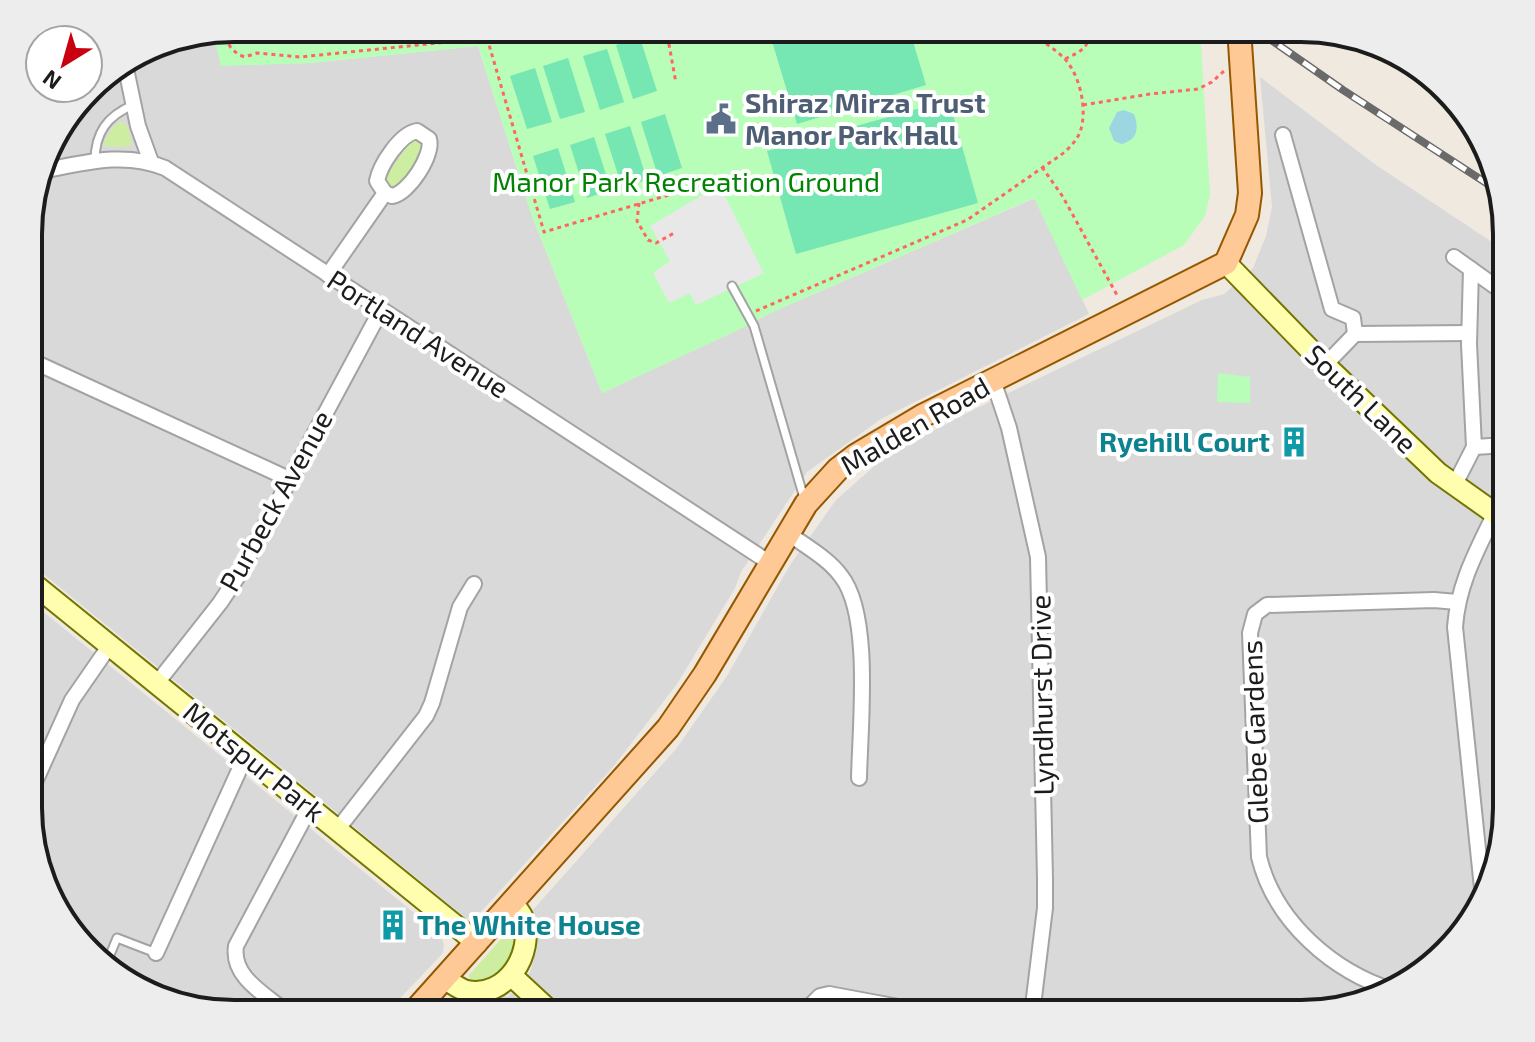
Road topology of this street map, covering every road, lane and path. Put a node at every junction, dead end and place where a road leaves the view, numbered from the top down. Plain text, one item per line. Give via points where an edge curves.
1 (229, 42) edge
2 (448, 42) edge
3 (488, 42) edge
4 (669, 42) edge
5 (1042, 42) edge
6 (1088, 42) edge
7 (1240, 42) edge
8 (1064, 59) junction
9 (1242, 65) junction
10 (127, 75) edge
11 (676, 83) dead end
12 (133, 105) junction
13 (1082, 105) junction
14 (1283, 135) dead end
15 (95, 161) junction
16 (151, 162) junction
17 (1042, 167) junction
18 (54, 169) edge
19 (699, 186) dead end
20 (385, 193) junction
21 (639, 203) junction
22 (676, 232) dead end
23 (1454, 257) dead end
24 (1226, 263) junction
25 (1471, 269) junction
26 (328, 275) junction
27 (1493, 285) edge
28 (732, 286) dead end
29 (381, 310) junction
30 (1129, 313) junction
31 (749, 314) junction
32 (1469, 333) junction
33 (1355, 334) junction
34 (1325, 365) junction
35 (42, 366) edge
36 (993, 380) junction
37 (1493, 446) edge
38 (1474, 447) junction
39 (289, 479) junction
40 (1454, 486) junction
41 (806, 504) junction
42 (1493, 513) edge
43 (1493, 529) edge
44 (788, 533) junction
45 (770, 563) junction
46 (474, 584) dead end
47 (42, 591) edge
48 (1457, 602) junction
49 (110, 645) junction
50 (157, 683) junction
51 (246, 755) junction
52 (42, 766) edge
53 (859, 778) dead end
54 (310, 807) junction
55 (337, 830) junction
56 (1481, 875) edge
57 (513, 904) junction
58 (477, 943) junction
59 (156, 953) joint
60 (110, 954) edge
61 (512, 976) junction
62 (445, 979) junction
63 (1377, 984) edge
64 (272, 1000) edge
65 (425, 1000) edge
66 (538, 1000) edge
67 (816, 1000) edge
68 (861, 1000) edge
69 (1034, 1000) edge

1 - 2 path via 245,57 300,57
3 - 21 path via 544,232
4 - 11 path
5 - 8 path
6 - 8 path
7 - 9 main road
8 - 13 path via 1075,74
9 - 13 path via 1198,89
9 - 24 main road via 1250,193 1247,215
10 - 12 street
12 - 15 lane via 107,122 95,144
12 - 16 street
13 - 17 path via 1081,130 1074,142
14 - 33 street via 1332,309 1353,318
15 - 16 street
15 - 18 street
16 - 26 street, Portland Avenue
17 - 30 path
17 - 31 path via 967,220
19 - 21 path
20 - 20 street via 377,181 379,173 410,132 424,134 432,147 429,155 404,191
20 - 26 street
21 - 22 path via 637,221 648,240 656,243
23 - 25 street
24 - 30 main road, Malden Road
24 - 34 street, South Lane
25 - 27 street
25 - 32 street
26 - 29 street, Portland Avenue
28 - 31 lane
29 - 39 street, Purbeck Avenue
29 - 45 street, Portland Avenue
30 - 36 main road, Malden Road
31 - 41 lane
32 - 33 street
32 - 38 street
33 - 34 street
34 - 40 street, South Lane
35 - 39 street
36 - 41 main road, Malden Road via 855,456
36 - 69 street, Lyndhurst Drive via 1038,557 1045,908
37 - 38 street
38 - 40 street
39 - 50 street, Purbeck Avenue via 229,590
40 - 42 street, South Lane
41 - 44 main road, Malden Road
43 - 48 street via 1470,565
44 - 45 main road, Malden Road
44 - 53 street via 840,574 857,606
45 - 57 main road, Malden Road via 668,728
46 - 55 street via 460,607 426,716
47 - 49 street, Motspur Park
48 - 56 street via 1457,658
48 - 63 street, Glebe Gardens via 1267,605 1255,614 1250,633 1259,857 1264,874 1307,938 1342,968
49 - 50 street, Motspur Park
49 - 52 street via 72,700
50 - 51 street, Motspur Park
51 - 54 street, Motspur Park
51 - 59 street
54 - 55 street, Motspur Park
54 - 64 street via 236,946 237,968
55 - 58 street, Motspur Park
57 - 58 main road, Malden Road
57 - 61 street via 523,917 526,934 525,952
58 - 62 main road, Malden Road
59 - 60 lane via 117,938
61 - 62 street via 482,991 469,991
61 - 66 street
62 - 65 main road, Malden Road
67 - 68 street via 829,994

